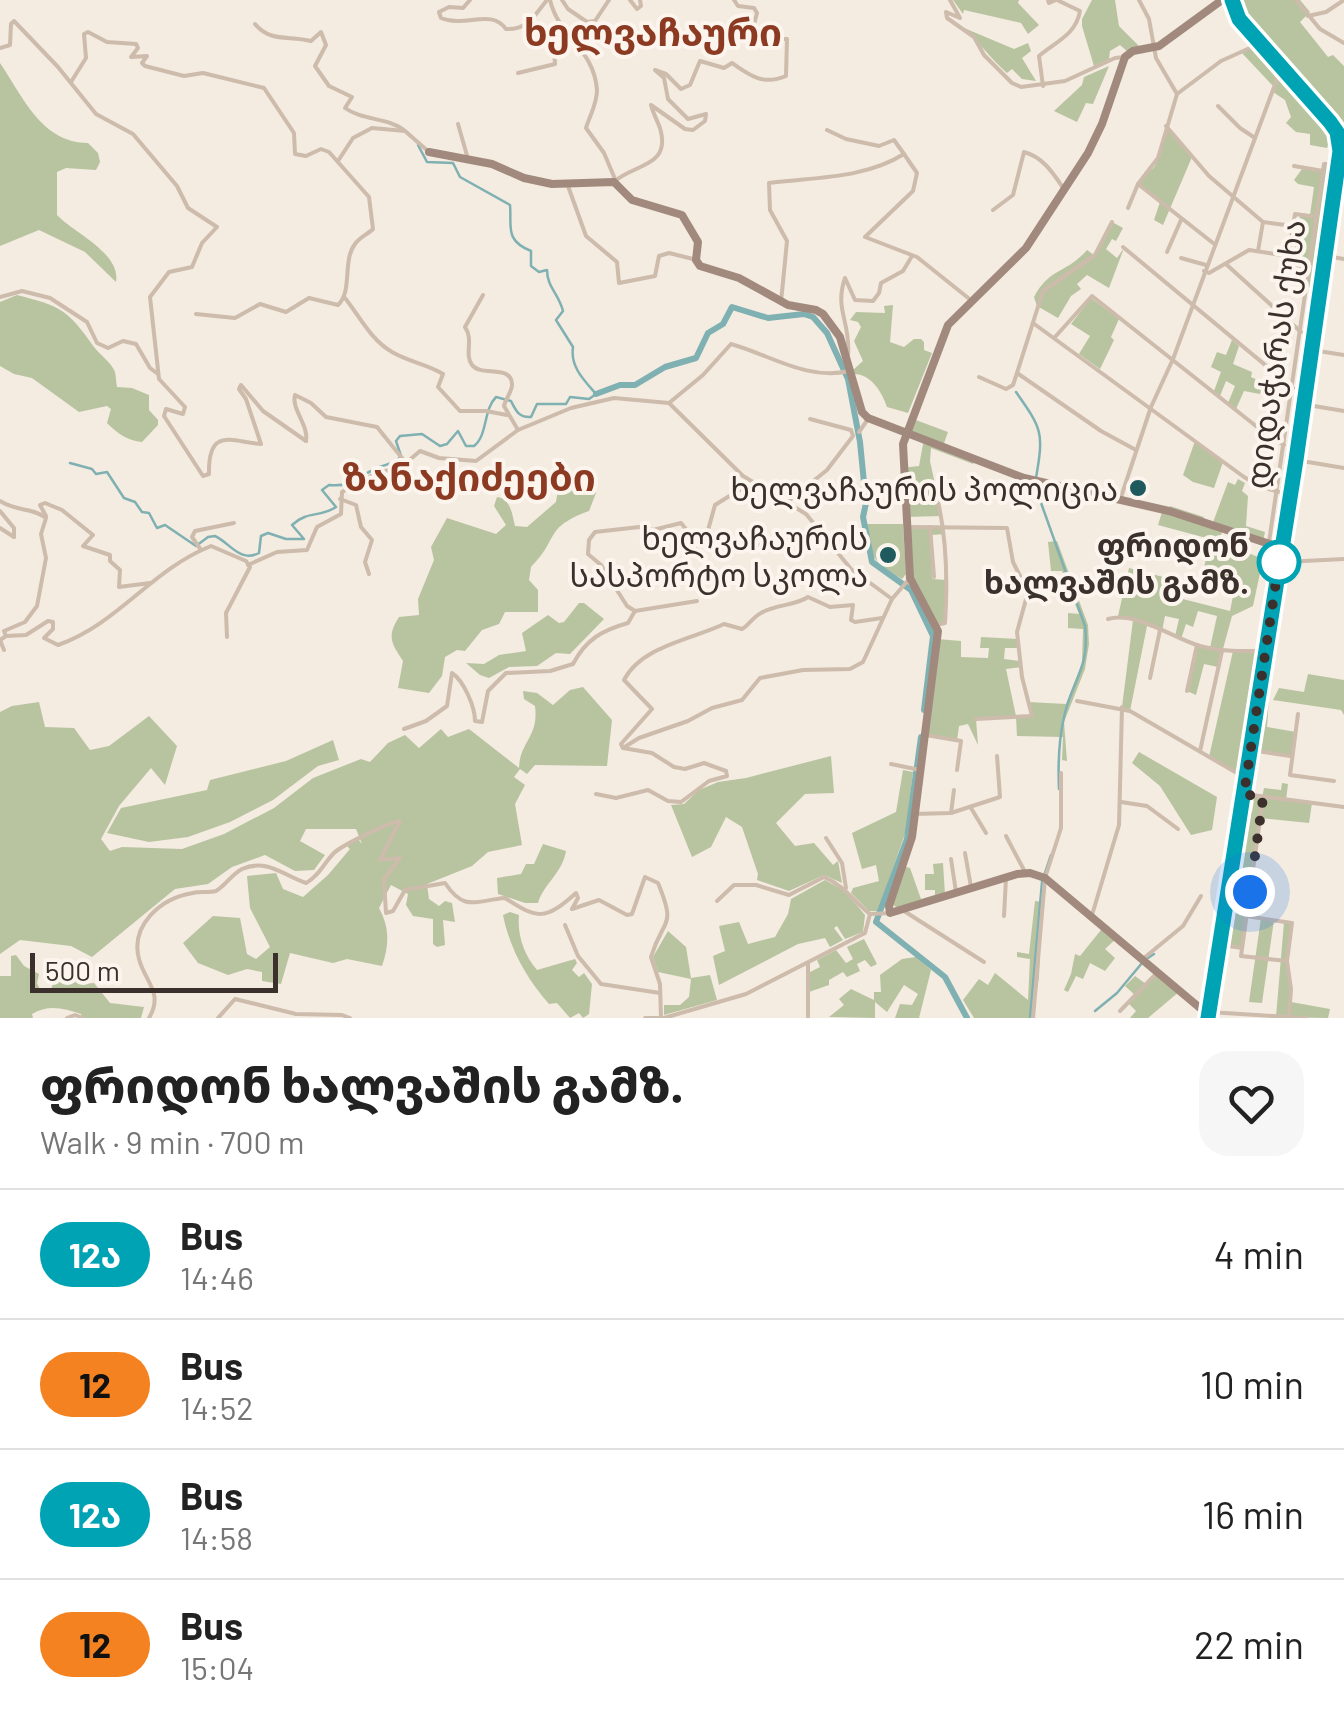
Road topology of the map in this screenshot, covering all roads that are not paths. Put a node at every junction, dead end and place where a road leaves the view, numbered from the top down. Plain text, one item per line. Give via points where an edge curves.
1 (470, 0) edge
2 (549, 0) edge
3 (562, 0) edge
4 (610, 0) edge
5 (630, 0) edge
6 (640, 0) edge
7 (734, 0) edge
8 (950, 0) edge
9 (1048, 0) edge
10 (1056, 0) edge
11 (1139, 0) edge
12 (1222, 0) edge
13 (1232, 0) edge
14 (1296, 0) edge
15 (1344, 0) edge
16 (1308, 16) junction
17 (557, 23) junction
18 (255, 24) dead end
19 (1260, 43) junction
20 (1344, 43) edge
21 (0, 48) edge
22 (1154, 48) junction
23 (1126, 57) junction
24 (1282, 66) junction
25 (518, 73) dead end
26 (71, 82) junction
27 (1043, 86) junction
28 (1177, 94) junction
29 (1218, 106) dead end
30 (458, 124) dead end
31 (1166, 126) junction
32 (827, 130) dead end
33 (406, 131) junction
34 (1340, 132) edge
35 (1255, 138) junction
36 (429, 152) joint
37 (904, 154) junction
38 (468, 159) junction
39 (338, 161) junction
40 (1294, 166) dead end
41 (1338, 166) junction
42 (1323, 171) junction
43 (614, 181) junction
44 (1138, 184) junction
45 (568, 186) junction
46 (1064, 189) junction
47 (1232, 196) junction
48 (1128, 208) dead end
49 (994, 210) dead end
50 (1317, 216) junction
51 (1181, 220) junction
52 (1112, 222) dead end
53 (1263, 222) junction
54 (1293, 226) junction
55 (1214, 244) junction
56 (1123, 247) dead end
57 (1258, 251) junction
58 (1167, 252) dead end
59 (913, 255) junction
60 (1288, 256) junction
61 (1326, 256) junction
62 (1181, 258) dead end
63 (1344, 259) edge
64 (696, 260) junction
65 (1226, 264) junction
66 (1205, 268) junction
67 (1310, 268) junction
68 (1307, 293) junction
69 (483, 295) dead end
70 (0, 298) edge
71 (345, 298) junction
72 (1319, 300) junction
73 (781, 302) junction
74 (973, 302) junction
75 (1192, 303) junction
76 (196, 314) dead end
77 (1032, 322) junction
78 (1301, 332) junction
79 (1055, 337) junction
80 (1312, 350) junction
81 (1344, 355) edge
82 (1173, 359) junction
83 (846, 370) junction
84 (1017, 373) junction
85 (158, 374) junction
86 (979, 377) dead end
87 (1293, 388) junction
88 (669, 403) junction
89 (1303, 404) junction
90 (1151, 407) junction
91 (1344, 411) edge
92 (507, 416) junction
93 (868, 418) junction
94 (810, 419) dead end
95 (518, 430) junction
96 (859, 432) dead end
97 (907, 432) junction
98 (1284, 445) junction
99 (1136, 450) junction
100 (402, 459) junction
101 (1296, 460) junction
102 (1344, 468) edge
103 (759, 486) junction
104 (936, 492) dead end
105 (1277, 492) junction
106 (1290, 495) junction
107 (340, 499) junction
108 (0, 501) edge
109 (1120, 501) junction
110 (786, 503) junction
111 (0, 511) edge
112 (46, 518) junction
113 (234, 524) dead end
114 (944, 526) junction
115 (906, 527) junction
116 (930, 527) junction
117 (0, 528) edge
118 (828, 540) junction
119 (1269, 543) junction
120 (1282, 548) junction
121 (746, 549) dead end
122 (202, 550) junction
123 (1344, 559) edge
124 (1279, 562) junction
125 (248, 565) junction
126 (368, 574) dead end
127 (934, 577) dead end
128 (908, 580) junction
129 (150, 583) junction
130 (892, 598) junction
131 (697, 601) dead end
132 (635, 612) junction
133 (882, 618) junction
134 (1108, 619) dead end
135 (936, 625) junction
136 (1160, 630) junction
137 (6, 636) junction
138 (227, 637) dead end
139 (0, 640) edge
140 (1197, 645) junction
141 (4, 650) dead end
142 (1222, 651) junction
143 (1264, 652) junction
144 (1150, 678) dead end
145 (1186, 692) dead end
146 (1077, 701) dead end
147 (1122, 707) junction
148 (1298, 714) dead end
149 (976, 719) dead end
150 (404, 729) dead end
151 (926, 735) junction
152 (623, 748) junction
153 (1250, 750) junction
154 (1200, 751) junction
155 (997, 756) dead end
156 (1292, 756) junction
157 (891, 764) dead end
158 (917, 770) junction
159 (957, 770) dead end
160 (1061, 774) dead end
161 (1246, 778) junction
162 (1334, 781) dead end
163 (954, 790) dead end
164 (596, 794) dead end
165 (1244, 794) junction
166 (1263, 798) junction
167 (1121, 802) junction
168 (1344, 807) edge
169 (971, 808) junction
170 (914, 814) junction
171 (951, 814) junction
172 (1178, 829) dead end
173 (986, 833) dead end
174 (1006, 836) dead end
175 (826, 838) dead end
176 (964, 853) dead end
177 (950, 859) dead end
178 (1025, 873) junction
179 (1006, 878) junction
180 (1044, 878) junction
181 (970, 887) junction
182 (846, 888) junction
183 (956, 892) junction
184 (1200, 896) dead end
185 (1228, 898) junction
186 (716, 901) dead end
187 (1248, 902) junction
188 (900, 909) junction
189 (890, 912) junction
190 (871, 914) junction
191 (1092, 915) junction
192 (1004, 916) dead end
193 (1246, 916) junction
194 (565, 925) dead end
195 (1220, 944) junction
196 (1242, 948) junction
197 (1144, 958) junction
198 (1288, 961) junction
199 (984, 962) dead end
200 (808, 963) junction
201 (1158, 972) junction
202 (660, 993) junction
203 (1120, 1011) dead end
204 (1209, 1015) edge
205 (1289, 1017) edge
206 (67, 1018) edge
207 (82, 1018) edge
208 (149, 1018) edge
209 (218, 1018) edge
210 (350, 1018) edge
211 (645, 1018) edge
212 (661, 1018) edge
213 (808, 1018) edge
214 (1033, 1018) edge
215 (1306, 1018) edge

1 - 2 street via 439,12 441,18 463,23 490,17 519,30
2 - 17 street
3 - 4 street via 587,22 596,21
5 - 6 street via 637,9
7 - 43 street via 758,13 752,28 762,44 775,47 787,39 786,76 751,78 732,63 724,68 700,61 682,89 655,70 671,104 688,119 706,114 706,122 685,129 651,105 661,133 659,155
8 - 27 street via 960,18 946,12 947,18 974,37 1012,83
9 - 10 street
10 - 27 street via 1080,12 1080,19 1038,56
11 - 22 street
12 - 22 street
13 - 19 main road
14 - 16 street
15 - 16 street
16 - 20 street
17 - 25 street via 555,64
17 - 43 street via 591,68 596,89 586,128
18 - 33 street via 274,38 311,41 321,32 326,45 315,66 328,86 352,97 348,112
19 - 24 main road
19 - 28 street via 1221,60
21 - 26 street via 10,44 14,21
22 - 23 street
22 - 28 street
23 - 27 street
23 - 46 street via 1102,124
24 - 34 main road
24 - 35 street
26 - 39 street via 86,58 85,33 134,42 138,48 131,56 147,56 145,66 264,88 294,133 295,154 321,149
26 - 85 street via 96,114 134,134 188,208 218,226 192,267 168,272 150,297
28 - 31 street
29 - 35 street
30 - 38 street
31 - 44 street via 1158,158
31 - 47 street
32 - 37 street via 879,146 894,140
33 - 36 street
33 - 39 street via 372,128 352,138
34 - 41 main road
35 - 47 street
36 - 38 street
37 - 59 street via 917,173 913,192 865,234
37 - 73 street via 858,174 770,183 770,210 787,241
38 - 45 street
39 - 71 street via 368,197 374,216 374,228 350,254
40 - 42 street
41 - 42 street via 1324,164
41 - 61 main road
42 - 50 street, დიდაჭარას ქუხა
43 - 45 street
43 - 64 street via 632,200 686,218 698,242
44 - 48 street
44 - 51 street
45 - 64 street via 586,236 617,262 619,283 655,276 660,256 670,253
46 - 49 street via 1039,158 1024,152 1013,195
46 - 74 street via 1026,248
47 - 53 street
47 - 55 street
50 - 54 street via 1295,214
50 - 67 street, დიდაჭარას ქუხა
51 - 55 street
51 - 58 street
52 - 77 street via 1095,256 1043,291
53 - 54 street
53 - 57 street
54 - 60 street
55 - 66 street
56 - 75 street
57 - 60 street
57 - 65 street
59 - 74 street
59 - 83 street via 881,283 872,301 856,300 844,281
60 - 67 street via 1292,264
61 - 63 street
61 - 72 main road
62 - 66 street
64 - 73 street
65 - 66 street via 1209,273
65 - 78 street
66 - 75 street
67 - 68 street, დიდაჭარას ქუხა
68 - 72 street
68 - 78 street, დიდაჭარას ქუხა
69 - 92 street via 465,327 470,357 479,370 511,379
70 - 85 street via 22,291 50,298 87,322 98,343 136,344
71 - 76 street via 338,305 308,298 286,312 260,304 236,318
71 - 92 street via 383,346 443,374 438,387 460,411
72 - 80 main road
73 - 83 street via 823,314 838,332
74 - 97 street via 948,325
75 - 82 street
75 - 87 street
77 - 79 street
77 - 84 street
78 - 87 street, დიდაჭარას ქუხა
79 - 82 street via 1090,296
79 - 90 street
80 - 81 street
80 - 89 main road
82 - 90 street
82 - 98 street
83 - 88 street via 801,370 732,344
83 - 93 street
84 - 86 street via 1006,389
84 - 99 street
85 - 100 street via 185,408 183,414 166,409 164,416 203,476 221,440 262,444 241,385 263,411 306,441 296,394 326,418 377,427
87 - 98 street, დიდაჭარას ქუხა
88 - 95 street via 594,401
88 - 103 street
89 - 91 street
89 - 101 main road
90 - 99 street
90 - 105 street via 1232,469
92 - 95 street
93 - 96 street
93 - 97 street
94 - 110 street via 854,436 828,470
95 - 100 street via 482,460 420,451
97 - 109 street via 1036,481
97 - 115 street
98 - 105 street, დიდაჭარას ქუხა
99 - 109 street
100 - 107 street via 399,468 378,472
101 - 102 street
101 - 106 main road
103 - 110 street
103 - 132 street via 715,505 705,542 696,549 682,523 595,532 588,554
104 - 114 street
105 - 106 street
105 - 119 street, დიდაჭარას ქუხა
106 - 120 main road
107 - 125 street via 340,514 317,526 307,550 277,552
107 - 126 street via 356,504 372,540
108 - 112 street
109 - 119 street
110 - 118 street via 818,524
111 - 117 street via 14,537
112 - 129 street via 40,505 45,502 93,535 83,546 110,556 120,570 119,586
112 - 137 street via 37,606 25,622 4,630
113 - 122 street via 195,532
114 - 116 street
114 - 135 street via 947,596 944,623
114 - 149 street via 1007,528 1028,592 1017,632 1032,716
115 - 116 street
115 - 128 street
116 - 127 street
118 - 121 street via 808,531
118 - 130 street via 851,568
119 - 120 street
120 - 124 main road
122 - 125 street via 211,546
122 - 129 street
123 - 124 street
124 - 143 main road
125 - 138 street via 226,613
128 - 130 street
128 - 135 street
129 - 137 street via 96,629 67,642 44,638 55,624 48,621 26,635
130 - 133 street
131 - 132 street
132 - 150 street via 628,623 585,644 573,664 497,679 484,700 482,722 475,721 452,674 446,706
133 - 152 street via 863,662 850,669 760,678 742,700
133 - 152 street via 855,622 853,605 830,607 808,597 759,614 742,629 724,624 683,637 630,668 626,685 652,708
134 - 136 street via 1123,616
135 - 151 street
136 - 140 street
136 - 144 street
137 - 139 street
139 - 141 street
140 - 142 street
140 - 145 street
142 - 143 street
142 - 154 street
143 - 153 main road
146 - 147 street
147 - 154 street
147 - 167 street
148 - 156 street
151 - 158 street
151 - 159 street via 961,741
152 - 164 street via 652,753 674,768 711,764 728,776 709,780 682,802 648,790 616,798
153 - 156 street
153 - 161 main road
154 - 161 street
155 - 169 street via 1000,796
156 - 162 street via 1290,775
157 - 158 street
158 - 170 street
160 - 180 street via 1059,840
161 - 165 main road
163 - 171 street
165 - 166 street
165 - 185 main road
166 - 168 street
166 - 187 street
167 - 172 street via 1147,806
167 - 191 street
169 - 171 street
169 - 173 street
170 - 171 street
170 - 189 street
174 - 178 street
175 - 182 street via 842,862
176 - 181 street
177 - 183 street
178 - 179 street
178 - 180 street
179 - 181 street
179 - 192 street
180 - 191 street
180 - 214 street
181 - 183 street
182 - 186 street via 824,877 789,895 744,883
182 - 190 street
183 - 188 street
184 - 197 street via 1174,936
185 - 187 street
185 - 195 main road
187 - 193 street
188 - 189 street
188 - 199 street
189 - 190 street
190 - 200 street via 865,934
191 - 197 street
193 - 196 street
193 - 198 street via 1292,923
194 - 202 street via 578,956 601,984
195 - 196 street
195 - 204 main road
196 - 198 street via 1241,956
197 - 201 street
198 - 205 street
200 - 212 street via 746,994
200 - 213 street
201 - 203 street
201 - 204 street
202 - 208 street via 651,957 668,909 654,880 645,877 636,910 627,916 599,900 573,911 576,894 534,916 505,898 463,901 445,883 405,890 386,913 384,879 400,858 380,857 398,820 333,854 306,883 281,868 240,870 216,892 182,896 152,914 138,945 155,994
202 - 212 street
204 - 205 street
205 - 215 street
206 - 207 street
209 - 210 street via 242,999 296,1014
211 - 212 street

